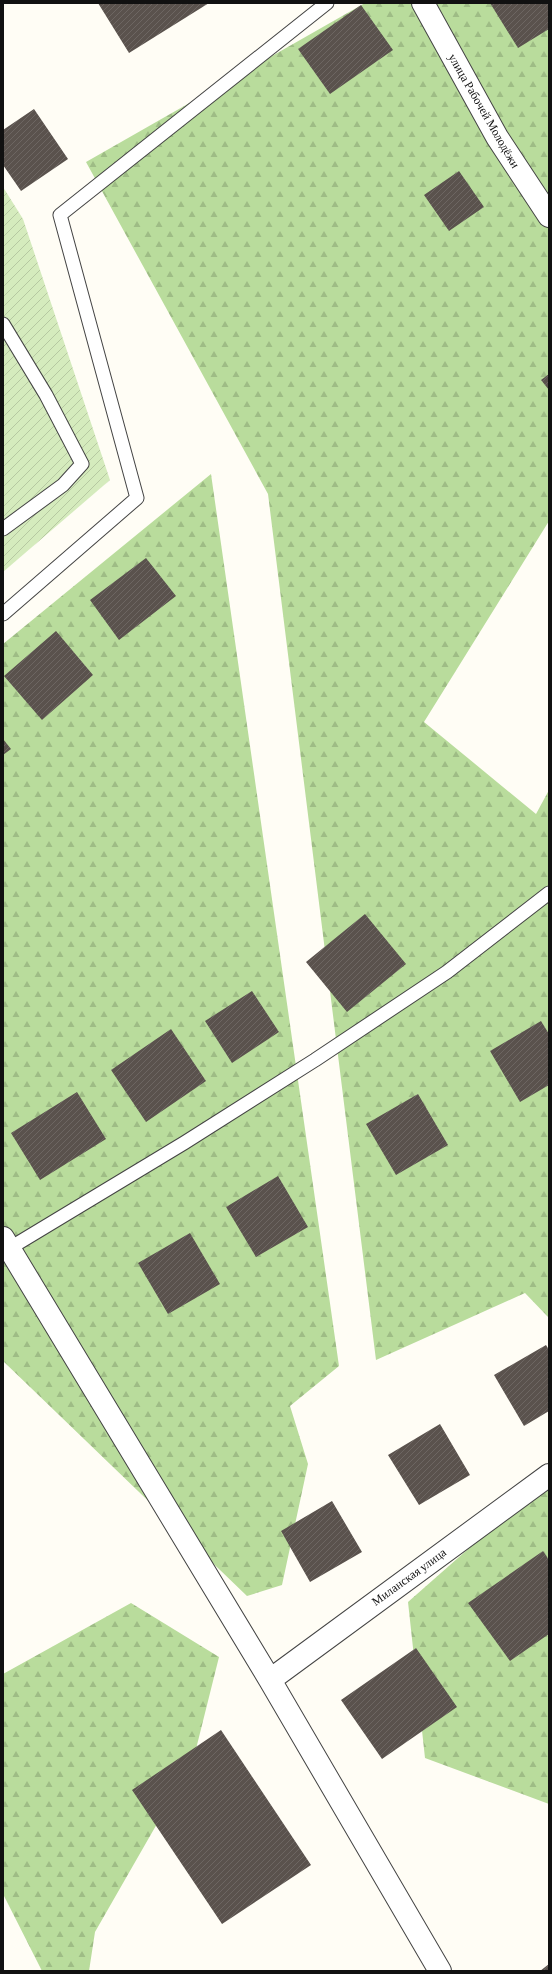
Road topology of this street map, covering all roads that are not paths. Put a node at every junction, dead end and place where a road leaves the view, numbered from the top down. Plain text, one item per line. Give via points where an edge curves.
1 (327, 3) edge
2 (424, 3) edge
3 (549, 216) edge
4 (3, 324) edge
5 (3, 530) edge
6 (3, 614) edge
7 (549, 893) edge
8 (5, 1246) edge
9 (549, 1475) edge
10 (270, 1680) junction
11 (440, 1971) edge

1 - 6 lane via 60,215 137,498
2 - 3 street, улица Рабочей Молодёжи via 497,137
4 - 5 lane via 46,395 82,464 63,485
7 - 8 lane via 447,972 315,1060 184,1144
8 - 10 street
9 - 10 street, Миланская улица
10 - 11 street

